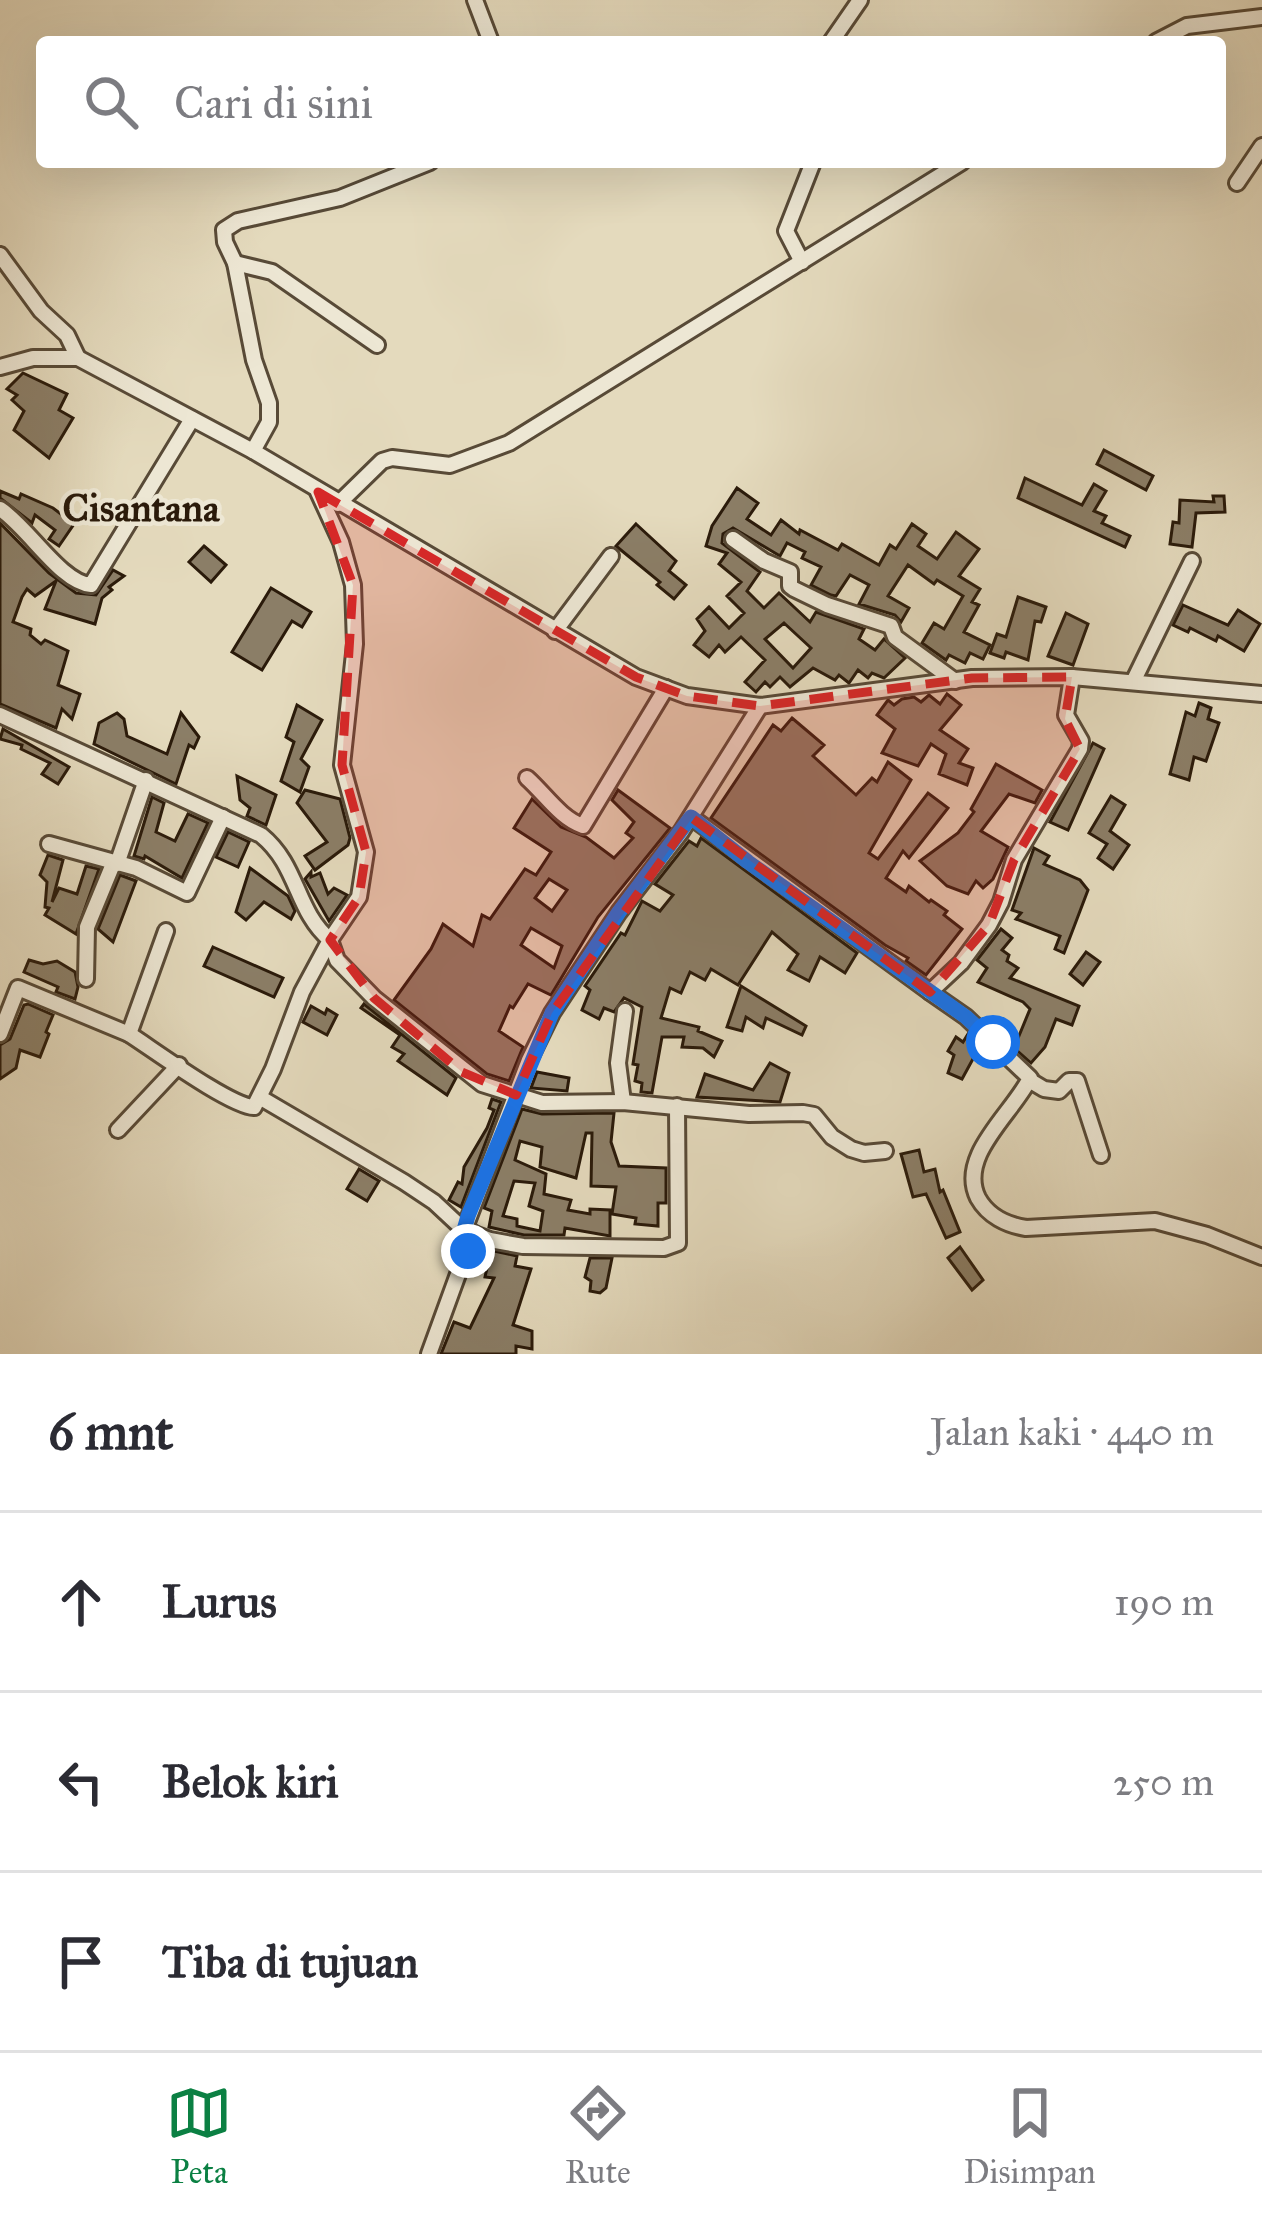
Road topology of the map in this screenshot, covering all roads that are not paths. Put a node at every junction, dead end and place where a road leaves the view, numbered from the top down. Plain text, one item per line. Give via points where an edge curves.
1 (475, 0) edge
2 (860, 0) edge
3 (1262, 17) edge
4 (489, 36) edge
5 (835, 36) edge
6 (1168, 36) edge
7 (1262, 146) edge
8 (415, 168) edge
9 (812, 168) edge
10 (952, 168) edge
11 (1237, 184) dead end
12 (0, 255) edge
13 (802, 262) junction
14 (236, 263) junction
15 (377, 345) dead end
16 (78, 358) junction
17 (0, 367) edge
18 (192, 419) junction
19 (253, 452) junction
20 (318, 492) junction
21 (338, 504) junction
22 (0, 509) edge
23 (733, 539) dead end
24 (611, 556) dead end
25 (1192, 561) dead end
26 (555, 631) junction
27 (1072, 676) junction
28 (955, 681) junction
29 (1133, 682) junction
30 (666, 688) junction
31 (1262, 694) edge
32 (760, 706) junction
33 (0, 715) edge
34 (527, 778) dead end
35 (146, 780) junction
36 (223, 817) junction
37 (691, 817) junction
38 (49, 844) dead end
39 (115, 864) junction
40 (166, 931) dead end
41 (330, 940) junction
42 (86, 979) dead end
43 (931, 992) junction
44 (625, 1011) dead end
45 (0, 1034) edge
46 (129, 1034) junction
47 (178, 1065) junction
48 (1029, 1080) junction
49 (516, 1095) junction
50 (261, 1098) junction
51 (623, 1102) junction
52 (677, 1106) junction
53 (118, 1130) dead end
54 (885, 1151) dead end
55 (1101, 1155) dead end
56 (469, 1231) junction
57 (1262, 1257) edge
58 (429, 1354) edge

1 - 4 street
2 - 5 street
3 - 6 street
7 - 11 street
8 - 14 street via 340,198 238,221 224,234
9 - 13 street via 786,231
10 - 13 street
12 - 16 street
13 - 21 street via 509,443 450,466 382,461
14 - 15 street via 272,272
14 - 19 street via 270,414
16 - 17 street
16 - 18 street
18 - 19 street
18 - 22 street via 91,585 55,565
19 - 20 street
20 - 21 street
20 - 41 street via 353,585 356,644 343,765 366,852 359,897
21 - 26 street
23 - 28 street via 790,572 794,589 891,626
24 - 26 street
25 - 29 street
26 - 30 street
27 - 28 street
27 - 29 street
27 - 43 street via 1066,716 1080,749 1014,860 989,925
28 - 32 street
29 - 31 street
30 - 32 street
30 - 34 street via 583,826
32 - 37 street
33 - 35 street
35 - 36 street
35 - 39 street
36 - 39 street via 187,893
36 - 41 street via 277,848 306,914
37 - 43 street
37 - 49 street via 552,1013
38 - 39 street
39 - 42 street via 87,927
40 - 46 street
41 - 49 street via 337,960 374,998 462,1072
41 - 50 street
43 - 48 street
44 - 51 street
45 - 46 street via 18,988
46 - 47 street
47 - 50 street via 246,1108
47 - 53 street
48 - 55 street via 1059,1090 1077,1082
48 - 57 street via 974,1166 976,1194 1002,1222 1026,1228 1155,1221
49 - 51 street via 542,1103
49 - 56 street
50 - 56 street
51 - 52 street
52 - 54 street via 814,1115 851,1149
52 - 56 street via 680,1237 670,1248 523,1246
56 - 58 street

